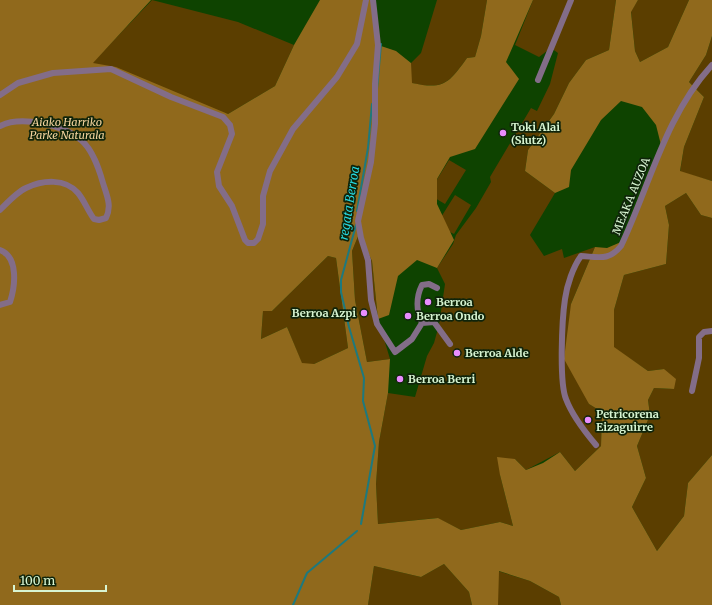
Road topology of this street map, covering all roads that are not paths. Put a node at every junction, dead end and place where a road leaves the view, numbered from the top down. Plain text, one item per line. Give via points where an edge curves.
1 (366, 0) edge
2 (373, 0) edge
3 (571, 0) edge
4 (712, 65) edge
5 (538, 80) dead end
6 (0, 95) edge
7 (0, 126) edge
8 (0, 210) edge
9 (0, 250) edge
10 (437, 288) dead end
11 (0, 305) edge
12 (422, 323) junction
13 (712, 331) edge
14 (450, 344) dead end
15 (692, 391) dead end
16 (596, 445) dead end

1 - 6 street via 357,44 337,77 293,129 270,171 263,196 263,224 254,243 245,240 232,206 219,186 217,172 232,134 230,125 223,117 171,97 111,69 53,73 18,83
2 - 12 street via 378,45 374,84 375,124 371,162 358,221 360,238 368,260 371,300 377,324 395,352 412,339
3 - 5 street
4 - 16 street, MEAKA AUZOA via 683,103 650,174 621,246 615,254 606,258 581,256 565,298 562,368 566,399
7 - 8 street via 7,122 33,122 63,130 81,140 91,152 100,172 109,201 109,212 106,218 94,219 78,193 69,184 57,181 25,188
9 - 11 street via 5,252 10,260 14,271 15,288 10,302
10 - 12 street via 429,284 422,285 419,291 417,306
12 - 14 street via 434,322
13 - 15 street via 704,332 699,337 699,358

